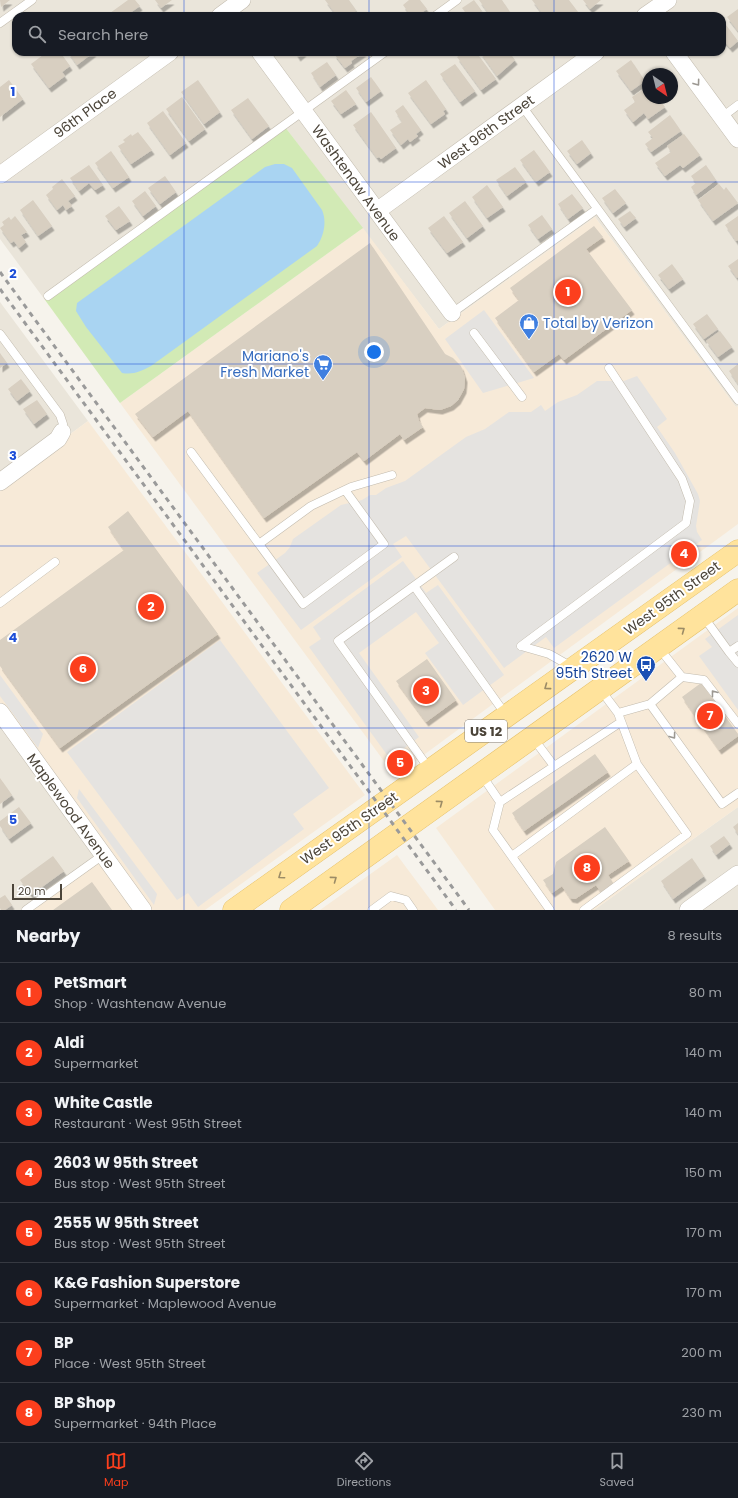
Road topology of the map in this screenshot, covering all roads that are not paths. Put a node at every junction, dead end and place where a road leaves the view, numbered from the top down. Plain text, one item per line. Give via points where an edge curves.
1 (32, 0) edge
2 (457, 0) edge
3 (668, 0) edge
4 (15, 12) edge
5 (440, 12) edge
6 (652, 12) edge
7 (12, 14) edge
8 (0, 23) edge
9 (164, 56) edge
10 (263, 56) edge
11 (380, 56) edge
12 (591, 56) edge
13 (677, 56) edge
14 (738, 105) edge
15 (522, 106) junction
16 (304, 111) junction
17 (722, 117) junction
18 (738, 139) edge
19 (0, 175) edge
20 (597, 209) junction
21 (377, 211) junction
22 (48, 296) dead end
23 (452, 313) joint
24 (474, 333) dead end
25 (0, 334) edge
26 (609, 368) dead end
27 (522, 397) dead end
28 (738, 400) edge
29 (62, 432) joint
30 (191, 452) dead end
31 (392, 475) dead end
32 (0, 482) edge
33 (345, 490) junction
34 (259, 544) junction
35 (738, 551) edge
36 (454, 557) dead end
37 (55, 562) dead end
38 (414, 586) junction
39 (738, 590) edge
40 (0, 603) edge
41 (703, 615) junction
42 (738, 646) edge
43 (658, 647) junction
44 (730, 652) junction
45 (738, 663) edge
46 (574, 668) junction
47 (682, 678) junction
48 (600, 689) junction
49 (650, 704) junction
50 (0, 712) edge
51 (618, 714) junction
52 (507, 716) junction
53 (621, 722) junction
54 (738, 724) edge
55 (532, 737) junction
56 (637, 764) junction
57 (554, 766) junction
58 (430, 770) junction
59 (481, 774) junction
60 (738, 793) edge
61 (500, 802) junction
62 (103, 855) junction
63 (512, 856) junction
64 (738, 874) edge
65 (26, 910) edge
66 (143, 910) edge
67 (234, 910) edge
68 (291, 910) edge
69 (372, 910) edge
70 (413, 910) edge
71 (550, 910) edge
72 (584, 910) edge
73 (688, 910) edge

1 - 4 lane
2 - 5 lane
3 - 6 street
7 - 8 lane
9 - 19 street, 96th Place
10 - 16 street, Washtenaw Avenue
11 - 16 lane
12 - 15 street, West 96th Street
13 -> 17 street
14 - 17 lane
15 - 20 lane
15 - 21 street, West 96th Street
16 - 21 street, Washtenaw Avenue
16 - 22 lane
17 - 18 street
20 - 23 lane
20 - 28 lane
21 - 23 street, Washtenaw Avenue
24 - 27 lane
25 - 29 lane via 60,415
26 - 46 lane via 682,479 690,501 686,523 521,646 549,654
29 - 32 street via 58,439
30 - 34 lane
31 - 33 lane
33 - 34 lane via 311,506
33 - 34 lane via 384,544 303,604
35 - 46 main road, West 95th Street / US 12
36 - 38 lane
37 - 40 lane
38 - 52 lane
38 - 58 lane via 338,641
39 - 41 main road, US 12
43 -> 41 main road, US 12
41 - 44 lane
42 - 44 lane
43 - 47 lane
43 - 48 main road, US 12
44 - 45 lane
46 -> 52 main road, West 95th Street / US 12
47 - 49 lane
54 -> 47 lane via 704,680
48 - 51 lane
48 - 55 main road, US 12
49 - 51 lane
49 -> 60 lane via 722,804
50 - 62 street, Maplewood Avenue
51 - 53 lane
52 - 58 main road, West 95th Street / US 12
53 - 56 lane
53 - 57 lane
55 - 57 lane
55 - 59 main road, US 12
56 - 63 lane
56 - 72 lane via 687,834
57 - 61 lane
58 -> 67 main road, West 95th Street / US 12
59 - 61 lane
68 -> 59 main road, US 12
61 - 63 lane via 493,830
62 - 65 lane
62 - 66 street, Maplewood Avenue
63 - 71 lane
64 - 73 street
69 - 70 lane via 391,896 406,900

